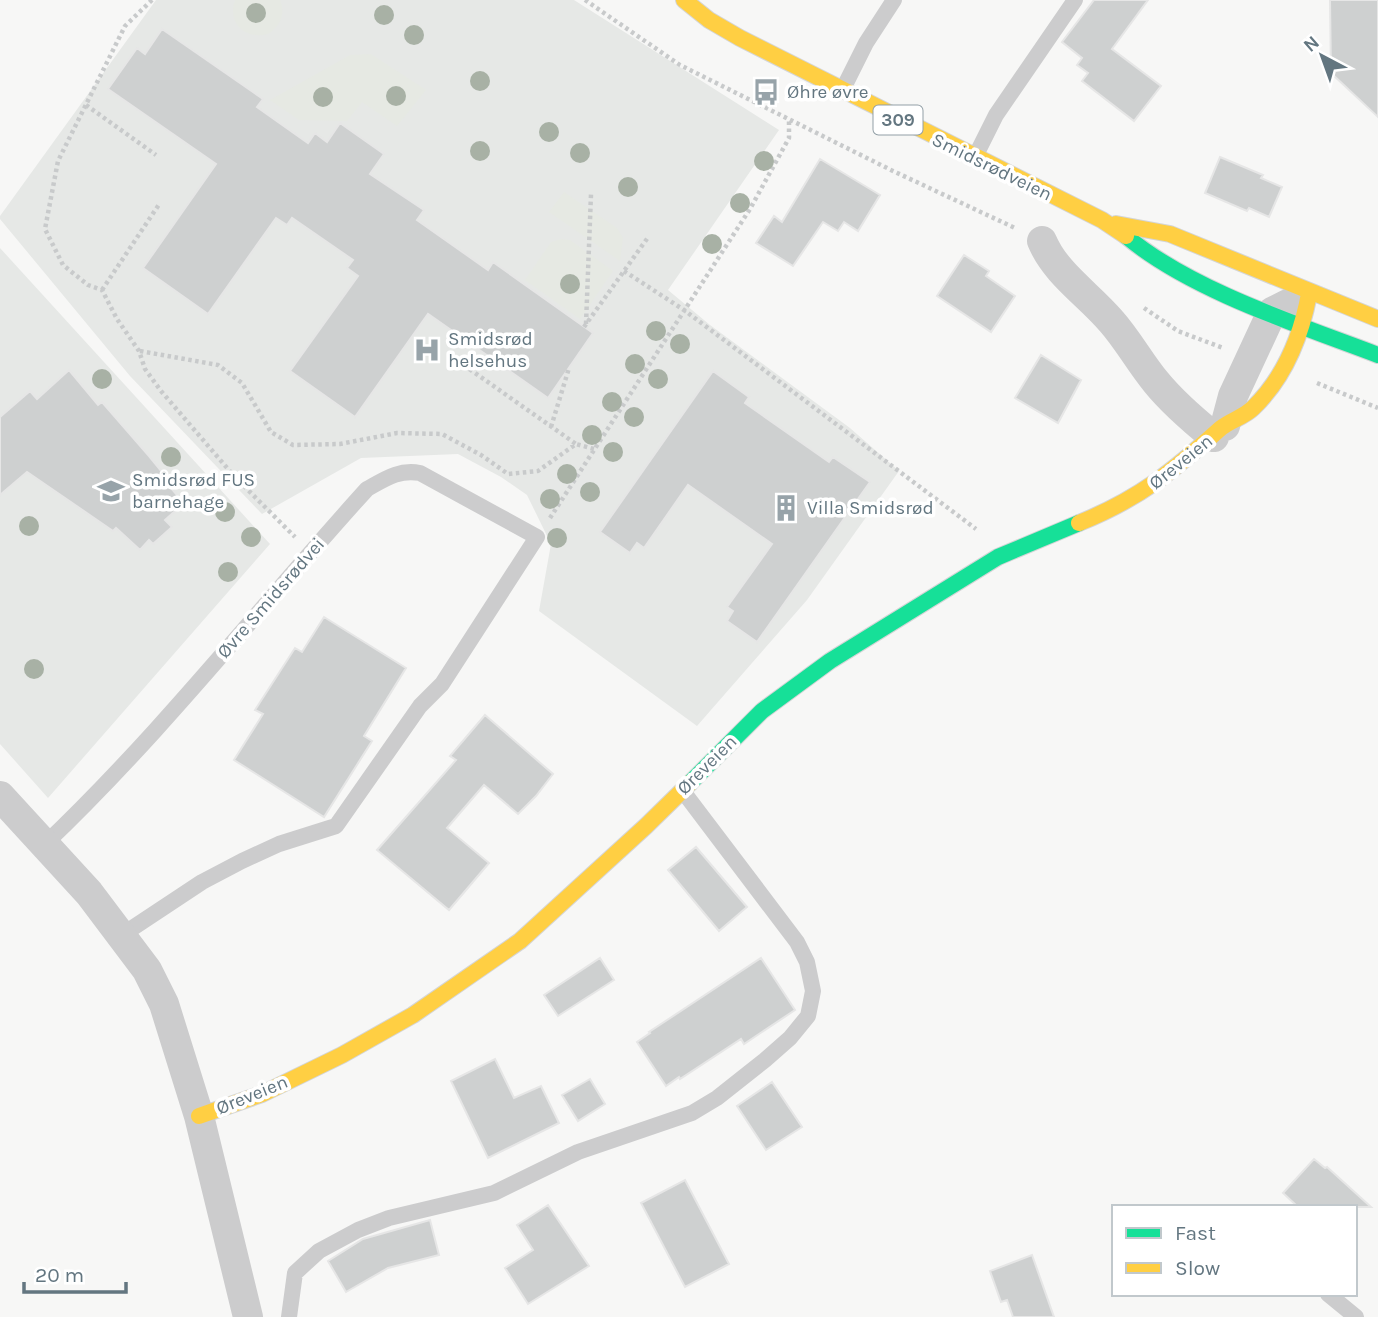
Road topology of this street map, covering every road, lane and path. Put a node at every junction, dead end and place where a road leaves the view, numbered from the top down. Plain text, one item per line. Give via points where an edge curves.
1 (152, 0) edge
2 (585, 0) edge
3 (894, 0) edge
4 (1075, 0) edge
5 (683, 4) edge
6 (842, 91) junction
7 (86, 105) junction
8 (789, 119) junction
9 (156, 155) dead end
10 (974, 159) junction
11 (591, 194) dead end
12 (160, 204) dead end
13 (1107, 222) junction
14 (649, 236) dead end
15 (1042, 241) joint
16 (624, 271) junction
17 (102, 290) junction
18 (1310, 292) junction
19 (1135, 301) dead end
20 (684, 310) junction
21 (1272, 312) junction
22 (1378, 319) edge
23 (1304, 326) junction
24 (139, 351) junction
25 (1234, 351) dead end
26 (1378, 355) edge
27 (458, 361) dead end
28 (569, 368) dead end
29 (1312, 381) dead end
30 (1378, 408) edge
31 (551, 427) junction
32 (1219, 431) junction
33 (576, 444) junction
34 (594, 449) junction
35 (537, 537) junction
36 (310, 552) junction
37 (998, 557) junction
38 (682, 790) junction
39 (0, 796) edge
40 (43, 846) junction
41 (122, 935) junction
42 (199, 1116) junction
43 (1330, 1296) edge
44 (248, 1317) edge
45 (289, 1317) edge
46 (1356, 1317) edge

1 - 7 path via 125,26
2 - 8 path via 680,65
3 - 6 lane
4 - 10 lane via 996,116
5 - 6 street, Smidsrødveien / 309
6 - 10 street, Smidsrødveien / 309
7 - 9 path
7 - 17 path via 58,161 45,229 63,265
8 - 15 path
8 - 20 path via 789,138 750,209
10 - 13 street, Smidsrødveien / 309
11 - 16 path via 585,325
12 - 17 path
13 - 18 street, Smidsrødveien / 309 via 1170,234
13 - 21 street, Smidsrødveien / 309 via 1156,260
14 - 16 path
15 - 32 street via 1067,278 1111,320 1181,410
16 - 20 path
17 - 24 path
18 - 21 street
18 - 22 street, Smidsrødveien / 309
18 - 23 street, Øreveien
19 - 25 path via 1178,331
20 - 34 path
20 - 37 path via 973,526
21 - 23 street, Smidsrødveien / 309
21 - 32 street, Øreveien
23 - 26 street, Smidsrødveien / 309
23 - 32 street, Øreveien via 1271,388 1252,409
24 - 33 path via 218,365 242,383 271,432 293,445 340,444 397,433 442,434 508,474 538,471
24 - 36 path via 161,391 234,476
27 - 31 path
28 - 31 path
29 - 30 path
31 - 33 path
32 - 37 street, Øreveien via 1142,493
33 - 34 path
34 - 35 path
35 - 36 lane, Øvre Smidsrødvei via 420,473 408,471 367,489
35 - 41 lane via 442,684 420,706 336,826 242,861
36 - 40 lane, Øvre Smidsrødvei via 150,736
37 - 38 street, Øreveien via 830,660 762,711
38 - 42 street, Øreveien via 520,941 413,1015 262,1094
38 - 45 lane via 797,942 813,991 808,1016 765,1060 692,1113 578,1152 494,1193 389,1218 319,1251 295,1273
39 - 40 street
40 - 41 street
41 - 42 street via 164,1004
42 - 44 street
43 - 46 lane

